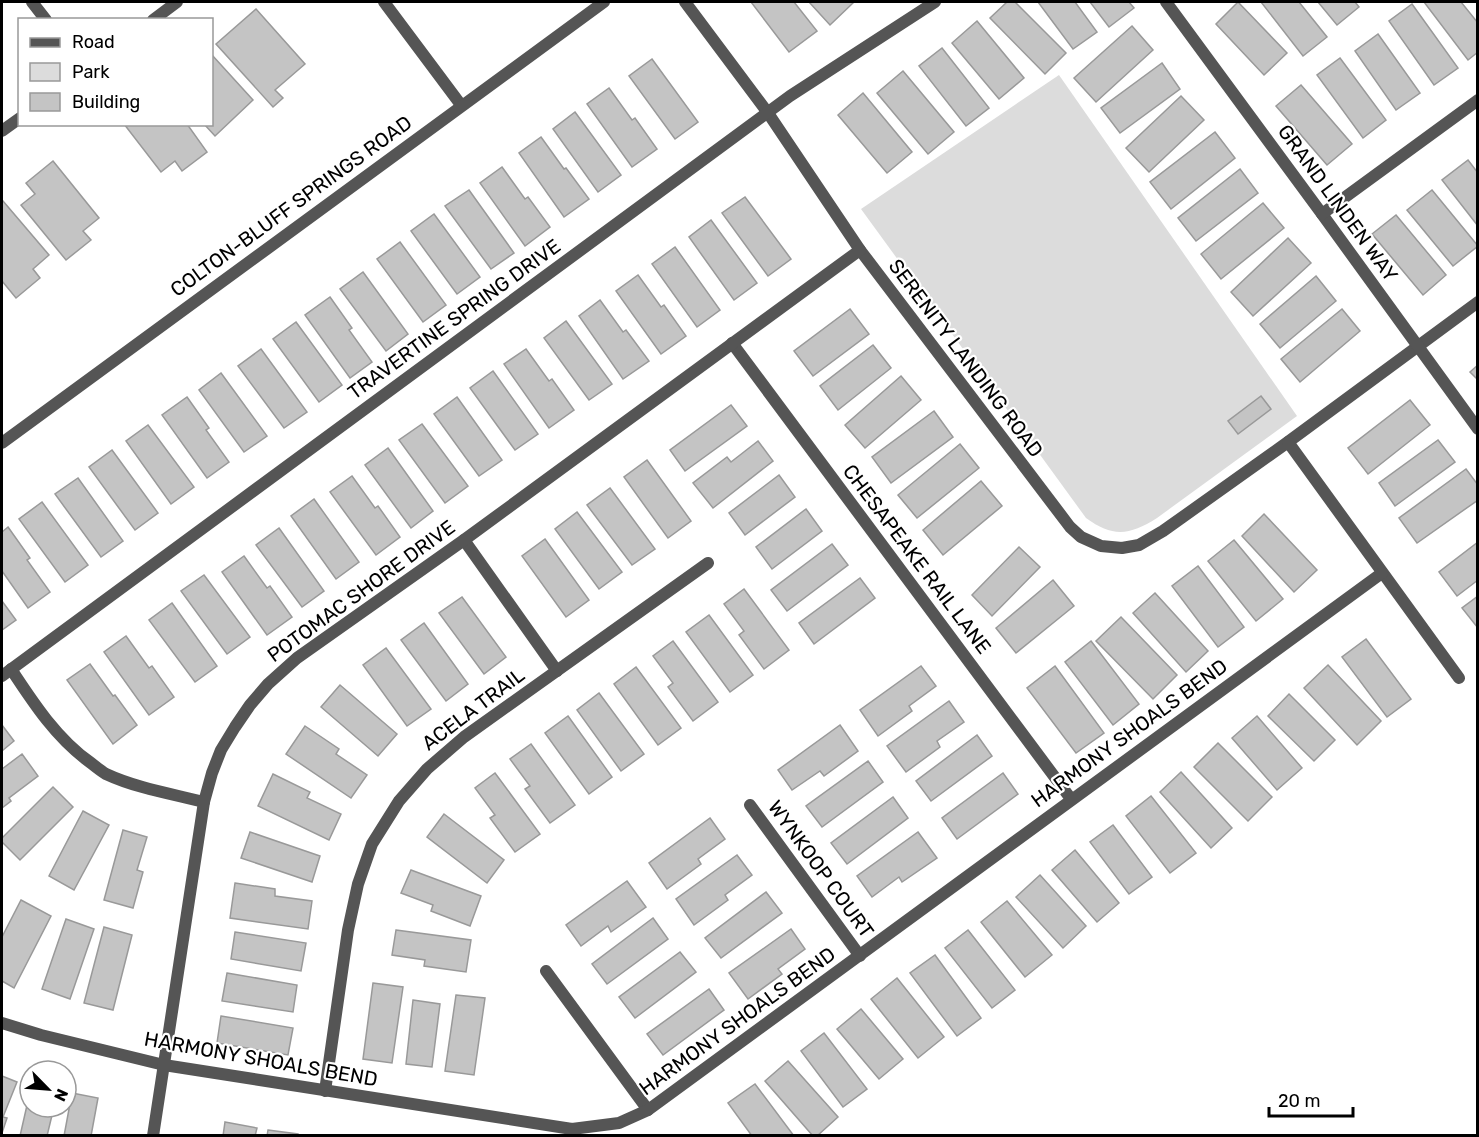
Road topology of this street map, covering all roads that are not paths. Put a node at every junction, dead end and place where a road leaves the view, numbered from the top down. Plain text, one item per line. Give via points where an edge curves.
1 (32, 2) edge
2 (177, 2) edge
3 (384, 2) edge
4 (604, 2) edge
5 (685, 2) edge
6 (935, 2) edge
7 (1169, 3) edge
8 (44, 18) edge
9 (156, 18) edge
10 (1478, 100) edge
11 (461, 105) junction
12 (768, 112) junction
13 (18, 119) edge
14 (2, 131) edge
15 (1323, 214) junction
16 (860, 250) junction
17 (1478, 302) edge
18 (732, 343) junction
19 (1418, 345) junction
20 (1478, 429) edge
21 (2, 442) edge
22 (1288, 442) junction
23 (464, 540) junction
24 (708, 563) dead end
25 (1382, 573) junction
26 (557, 671) junction
27 (6, 673) edge
28 (1459, 678) dead end
29 (1071, 799) junction
30 (204, 802) junction
31 (750, 805) dead end
32 (860, 956) junction
33 (546, 971) dead end
34 (2, 1023) edge
35 (164, 1065) junction
36 (325, 1091) junction
37 (648, 1110) junction
38 (153, 1136) edge

1 - 8 street
2 - 9 street
3 - 11 street
4 - 11 street, COLTON-BLUFF SPRINGS ROAD
5 - 12 street, SERENITY LANDING ROAD
6 - 12 street, TRAVERTINE SPRING DRIVE
7 - 15 street, GRAND LINDEN WAY
10 - 15 street
11 - 21 street, COLTON-BLUFF SPRINGS ROAD
12 - 16 street, SERENITY LANDING ROAD
12 - 27 street, TRAVERTINE SPRING DRIVE
13 - 14 street
15 - 19 street, GRAND LINDEN WAY
16 - 18 street, POTOMAC SHORE DRIVE
16 - 22 street, SERENITY LANDING ROAD via 1070,527 1091,542 1122,548 1139,545
17 - 19 street, SERENITY LANDING ROAD
18 - 23 street, POTOMAC SHORE DRIVE
18 - 29 street, CHESAPEAKE RAIL LANE
19 - 20 street, GRAND LINDEN WAY
19 - 22 street, SERENITY LANDING ROAD
22 - 25 street
23 - 26 street
23 - 30 street, POTOMAC SHORE DRIVE via 297,657 268,684 221,750
24 - 26 street, ACELA TRAIL
25 - 28 street
25 - 29 street, HARMONY SHOALS BEND
26 - 36 street, ACELA TRAIL via 464,737 427,769 399,801 372,844 348,930
27 - 30 street via 78,754 106,773 148,789
29 - 32 street, HARMONY SHOALS BEND
30 - 35 street, POTOMAC SHORE DRIVE
31 - 32 street, WYNKOOP COURT
32 - 37 street, HARMONY SHOALS BEND
33 - 37 street
34 - 35 street, HARMONY SHOALS BEND
35 - 36 street, HARMONY SHOALS BEND
35 - 38 street, POTOMAC SHORE DRIVE
36 - 37 street, HARMONY SHOALS BEND via 572,1129 619,1123

